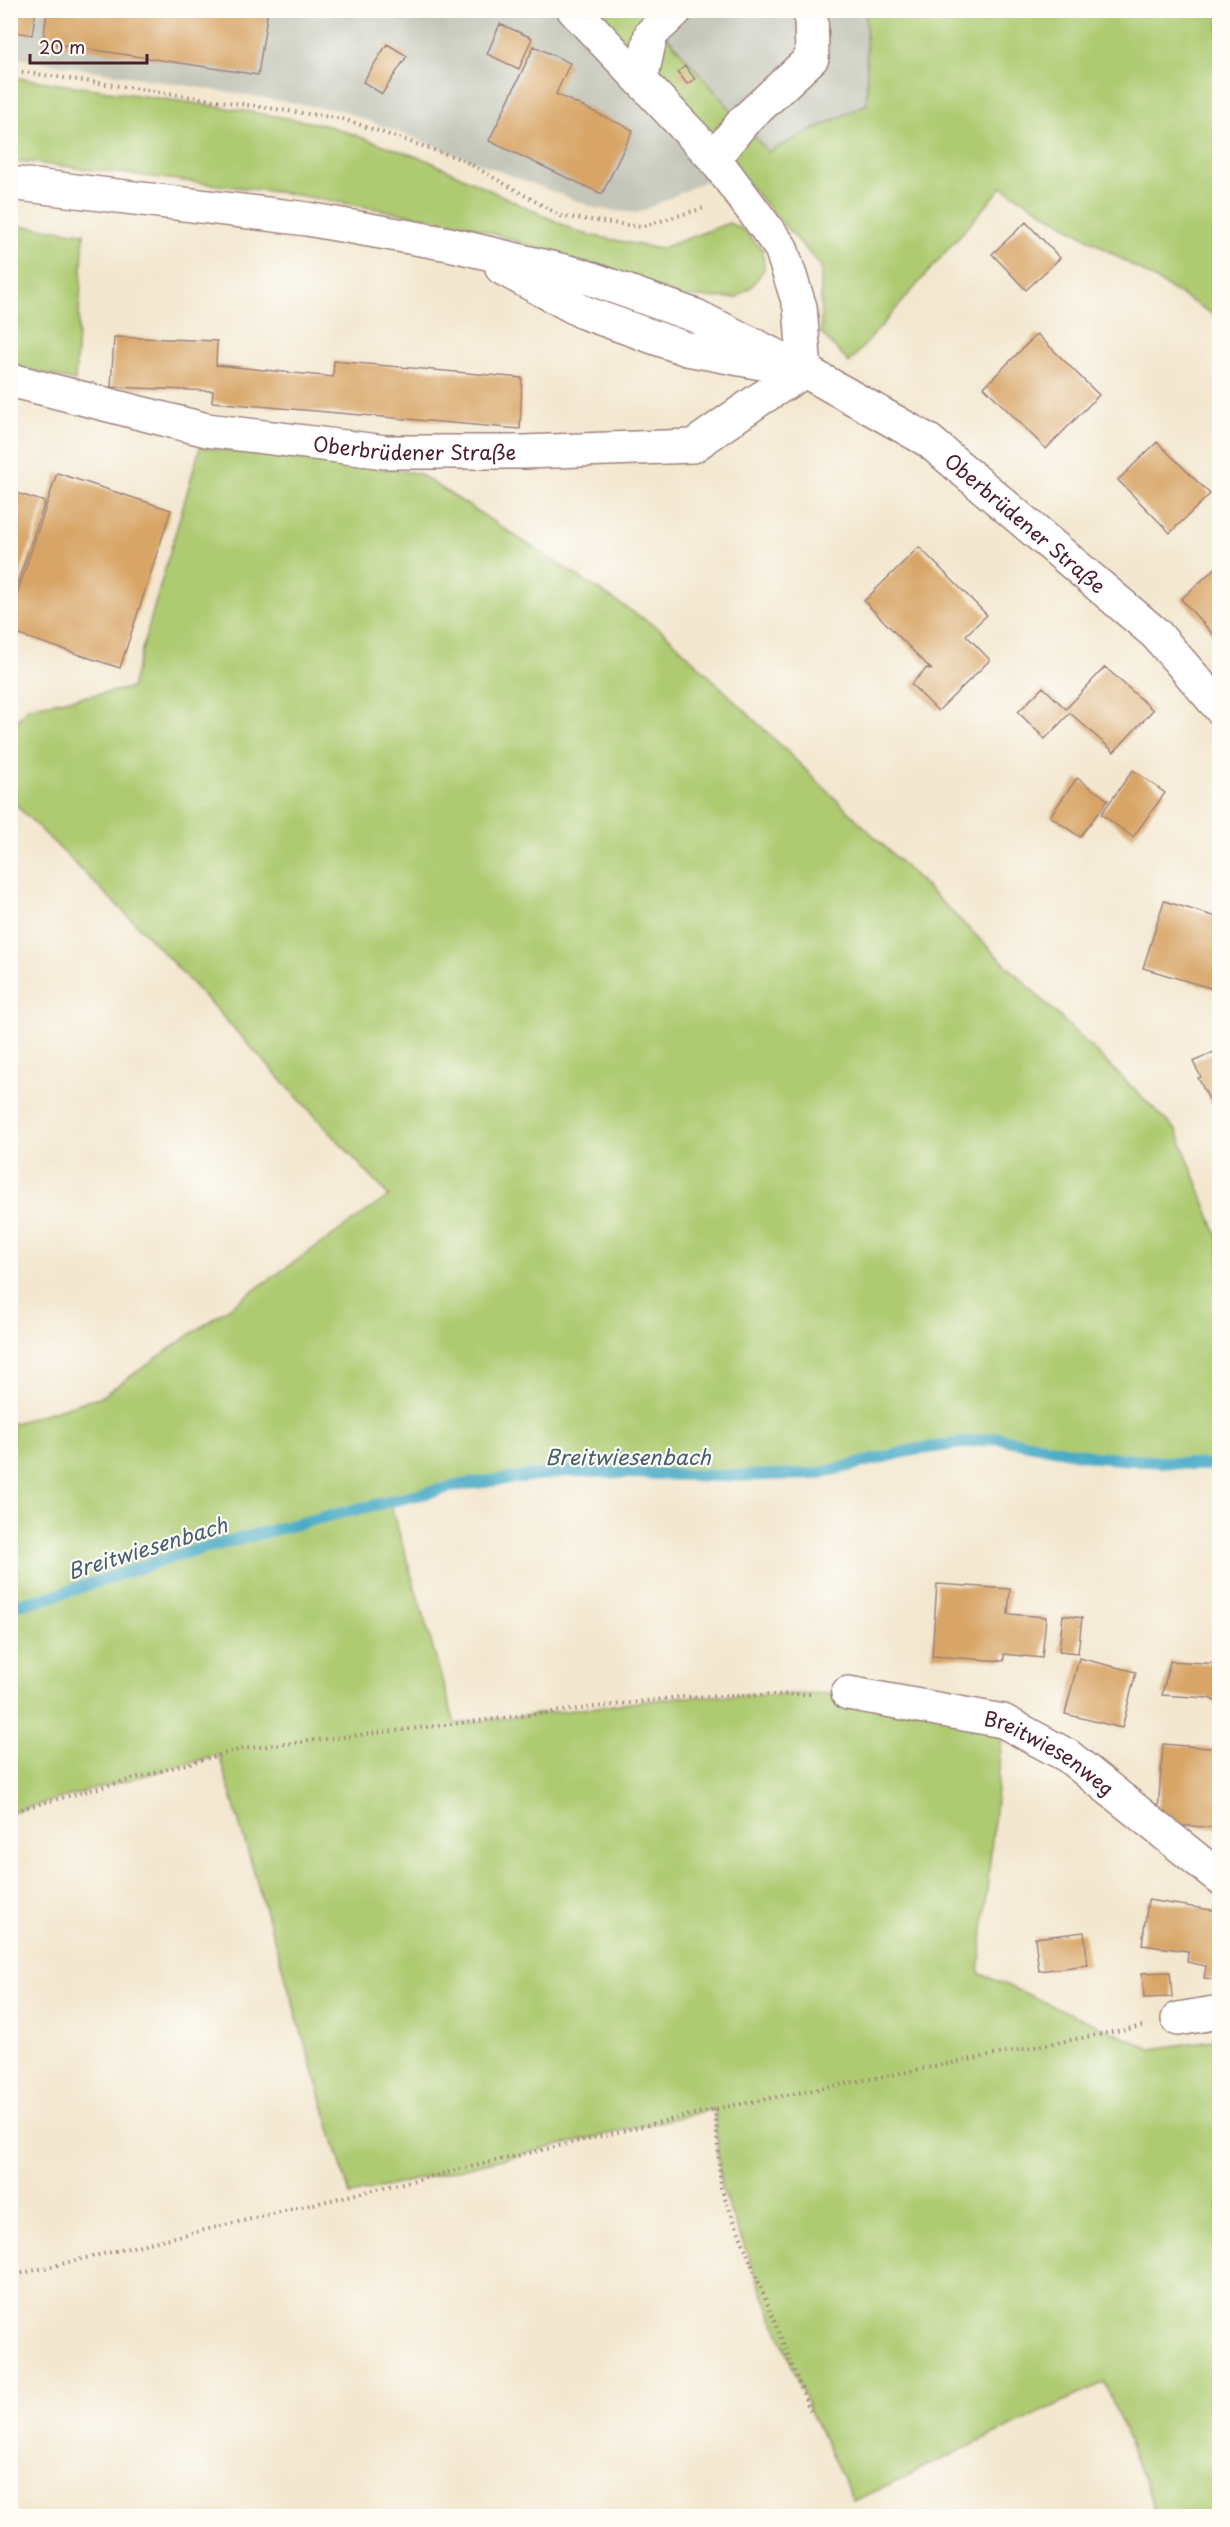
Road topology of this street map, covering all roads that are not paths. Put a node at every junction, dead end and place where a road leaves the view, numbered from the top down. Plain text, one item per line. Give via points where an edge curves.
1 (574, 10) edge
2 (676, 10) edge
3 (811, 10) edge
4 (641, 80) junction
5 (714, 158) junction
6 (10, 183) edge
7 (805, 371) junction
8 (10, 380) edge
9 (1220, 708) edge
10 (848, 1693) road end
11 (1220, 1878) edge
12 (1220, 2012) edge
13 (1178, 2019) road end

1 - 4 street
2 - 4 street via 651,34
3 - 5 street via 812,58 743,122
4 - 5 street
5 - 7 street via 781,248 800,307
6 - 7 street, Oberbrüdener Straße via 307,219 464,248 583,312 687,349
7 - 8 street, Oberbrüdener Straße via 693,446 524,452 386,452 207,430
7 - 9 street, Oberbrüdener Straße via 929,441 1156,634
10 - 11 street, Breitwiesenweg via 1003,1721 1068,1756
12 - 13 street

